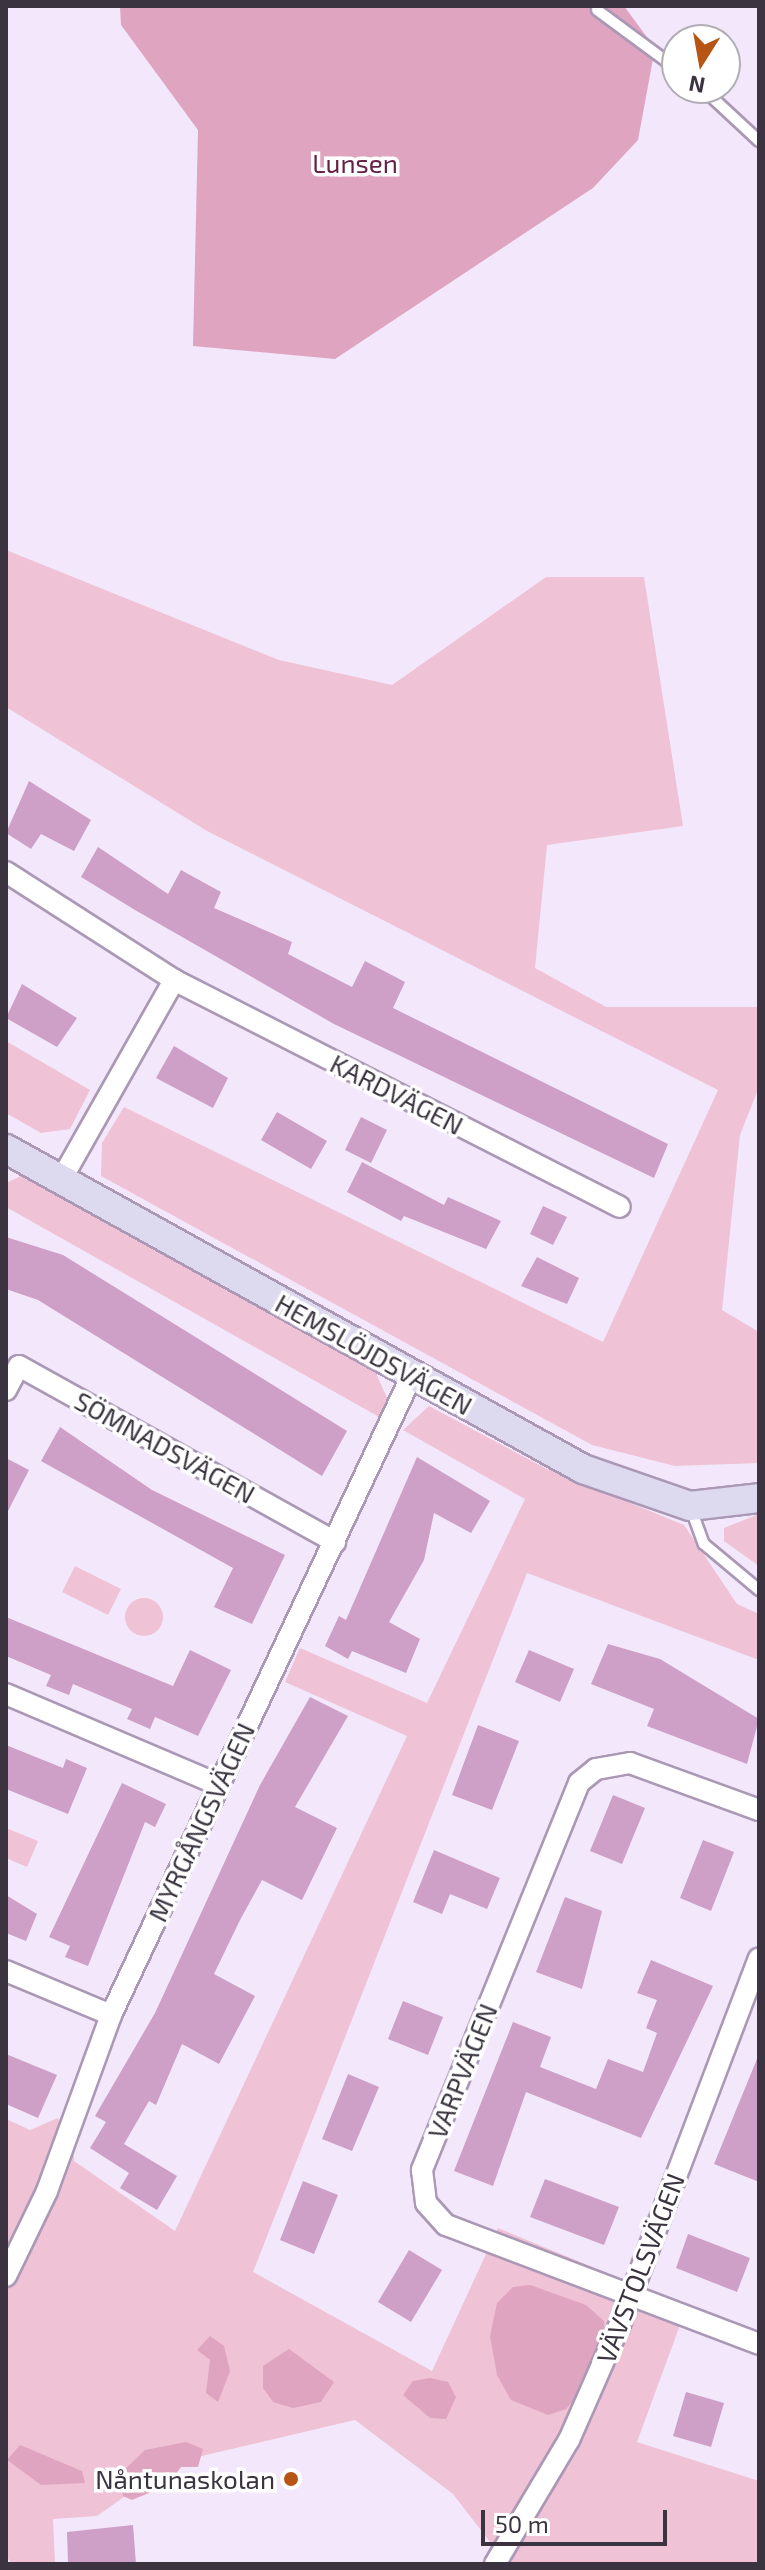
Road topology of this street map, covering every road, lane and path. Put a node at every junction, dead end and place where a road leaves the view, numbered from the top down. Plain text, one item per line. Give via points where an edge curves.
1 (597, 10) dead end
2 (661, 57) edge
3 (719, 104) edge
4 (759, 141) edge
5 (6, 872) edge
6 (174, 980) junction
7 (6, 1149) edge
8 (61, 1180) junction
9 (620, 1207) dead end
10 (412, 1375) junction
11 (6, 1390) edge
12 (759, 1498) edge
13 (690, 1506) junction
14 (335, 1542) junction
15 (759, 1590) edge
16 (6, 1694) edge
17 (217, 1784) junction
18 (759, 1810) edge
19 (759, 1959) edge
20 (6, 1971) edge
21 (111, 2015) junction
22 (6, 2276) edge
23 (628, 2300) junction
24 (759, 2344) edge
25 (495, 2564) edge

1 - 2 lane
3 - 4 lane
5 - 6 street, KARDVÄGEN
6 - 8 street
6 - 9 street, KARDVÄGEN
7 - 8 street, HEMSLÖJDSVÄGEN
8 - 10 street, HEMSLÖJDSVÄGEN
10 - 13 street, HEMSLÖJDSVÄGEN via 583,1469
10 - 14 street, MYRGÅNGSVÄGEN
11 - 14 street, SÖMNADSVÄGEN via 19,1366
12 - 13 street, HEMSLÖJDSVÄGEN
13 - 15 lane via 704,1544
14 - 17 street, MYRGÅNGSVÄGEN
16 - 17 street
17 - 21 street, MYRGÅNGSVÄGEN
18 - 23 street, VARPVÄGEN via 630,1763 596,1769 579,1783 422,2170 426,2203 446,2225
19 - 23 street, VÄVSTOLSVÄGEN
20 - 21 street
21 - 22 street, MYRGÅNGSVÄGEN via 47,2191
23 - 24 street, VARPVÄGEN
23 - 25 street, VÄVSTOLSVÄGEN via 569,2440

